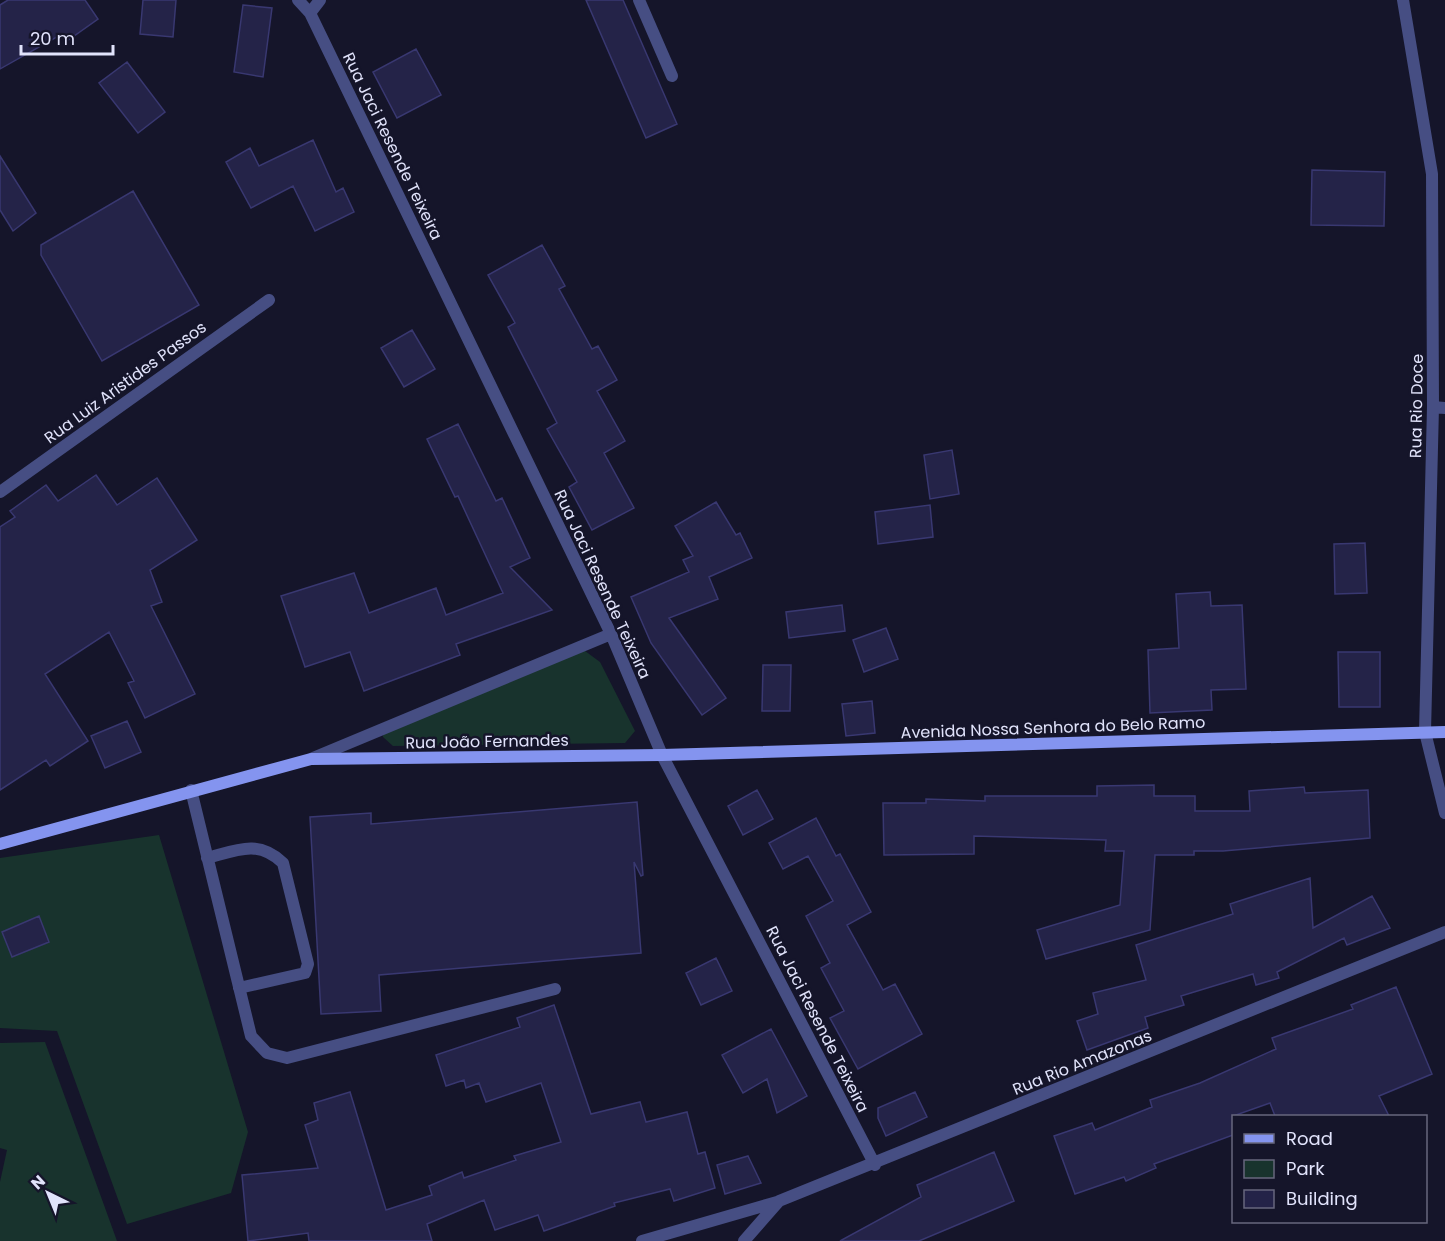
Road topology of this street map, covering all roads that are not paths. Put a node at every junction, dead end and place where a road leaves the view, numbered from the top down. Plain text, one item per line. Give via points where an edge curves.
1 (298, 0) edge
2 (320, 0) edge
3 (639, 0) edge
4 (1403, 0) edge
5 (310, 13) junction
6 (672, 76) dead end
7 (268, 300) dead end
8 (1439, 408) edge
9 (0, 492) edge
10 (611, 634) junction
11 (1425, 732) junction
12 (1445, 732) edge
13 (662, 755) junction
14 (312, 759) junction
15 (190, 790) junction
16 (1445, 813) edge
17 (0, 844) edge
18 (207, 858) junction
19 (1445, 932) edge
20 (239, 988) junction
21 (555, 989) dead end
22 (875, 1165) junction
23 (778, 1201) junction
24 (642, 1241) edge
25 (744, 1241) edge

1 - 5 street, Rua Jaci Resende Teixeira
2 - 5 street
3 - 6 street
4 - 8 street, Rua Rio Doce via 1432,174
5 - 10 street, Rua Jaci Resende Teixeira
7 - 9 street, Rua Luiz Aristides Passos
8 - 11 street, Rua Rio Doce
10 - 13 street, Rua Jaci Resende Teixeira
10 - 14 street, Rua João Fernandes
11 - 12 street, Avenida Nossa Senhora do Belo Ramo
11 - 13 street, Avenida Nossa Senhora do Belo Ramo
11 - 16 street, Rua Rio Doce
13 - 14 street, Rua João Fernandes
13 - 22 street, Rua Jaci Resende Teixeira
14 - 15 street, Rua João Fernandes
15 - 17 street, Rua João Fernandes
15 - 18 street
18 - 20 street
18 - 20 street via 251,847 271,851 283,863 308,964 305,973
19 - 22 street, Rua Rio Amazonas
20 - 21 street via 251,1036 267,1053 287,1058
22 - 23 street, Rua Rio Amazonas
23 - 24 street
23 - 25 street, Rua Rio Amazonas

